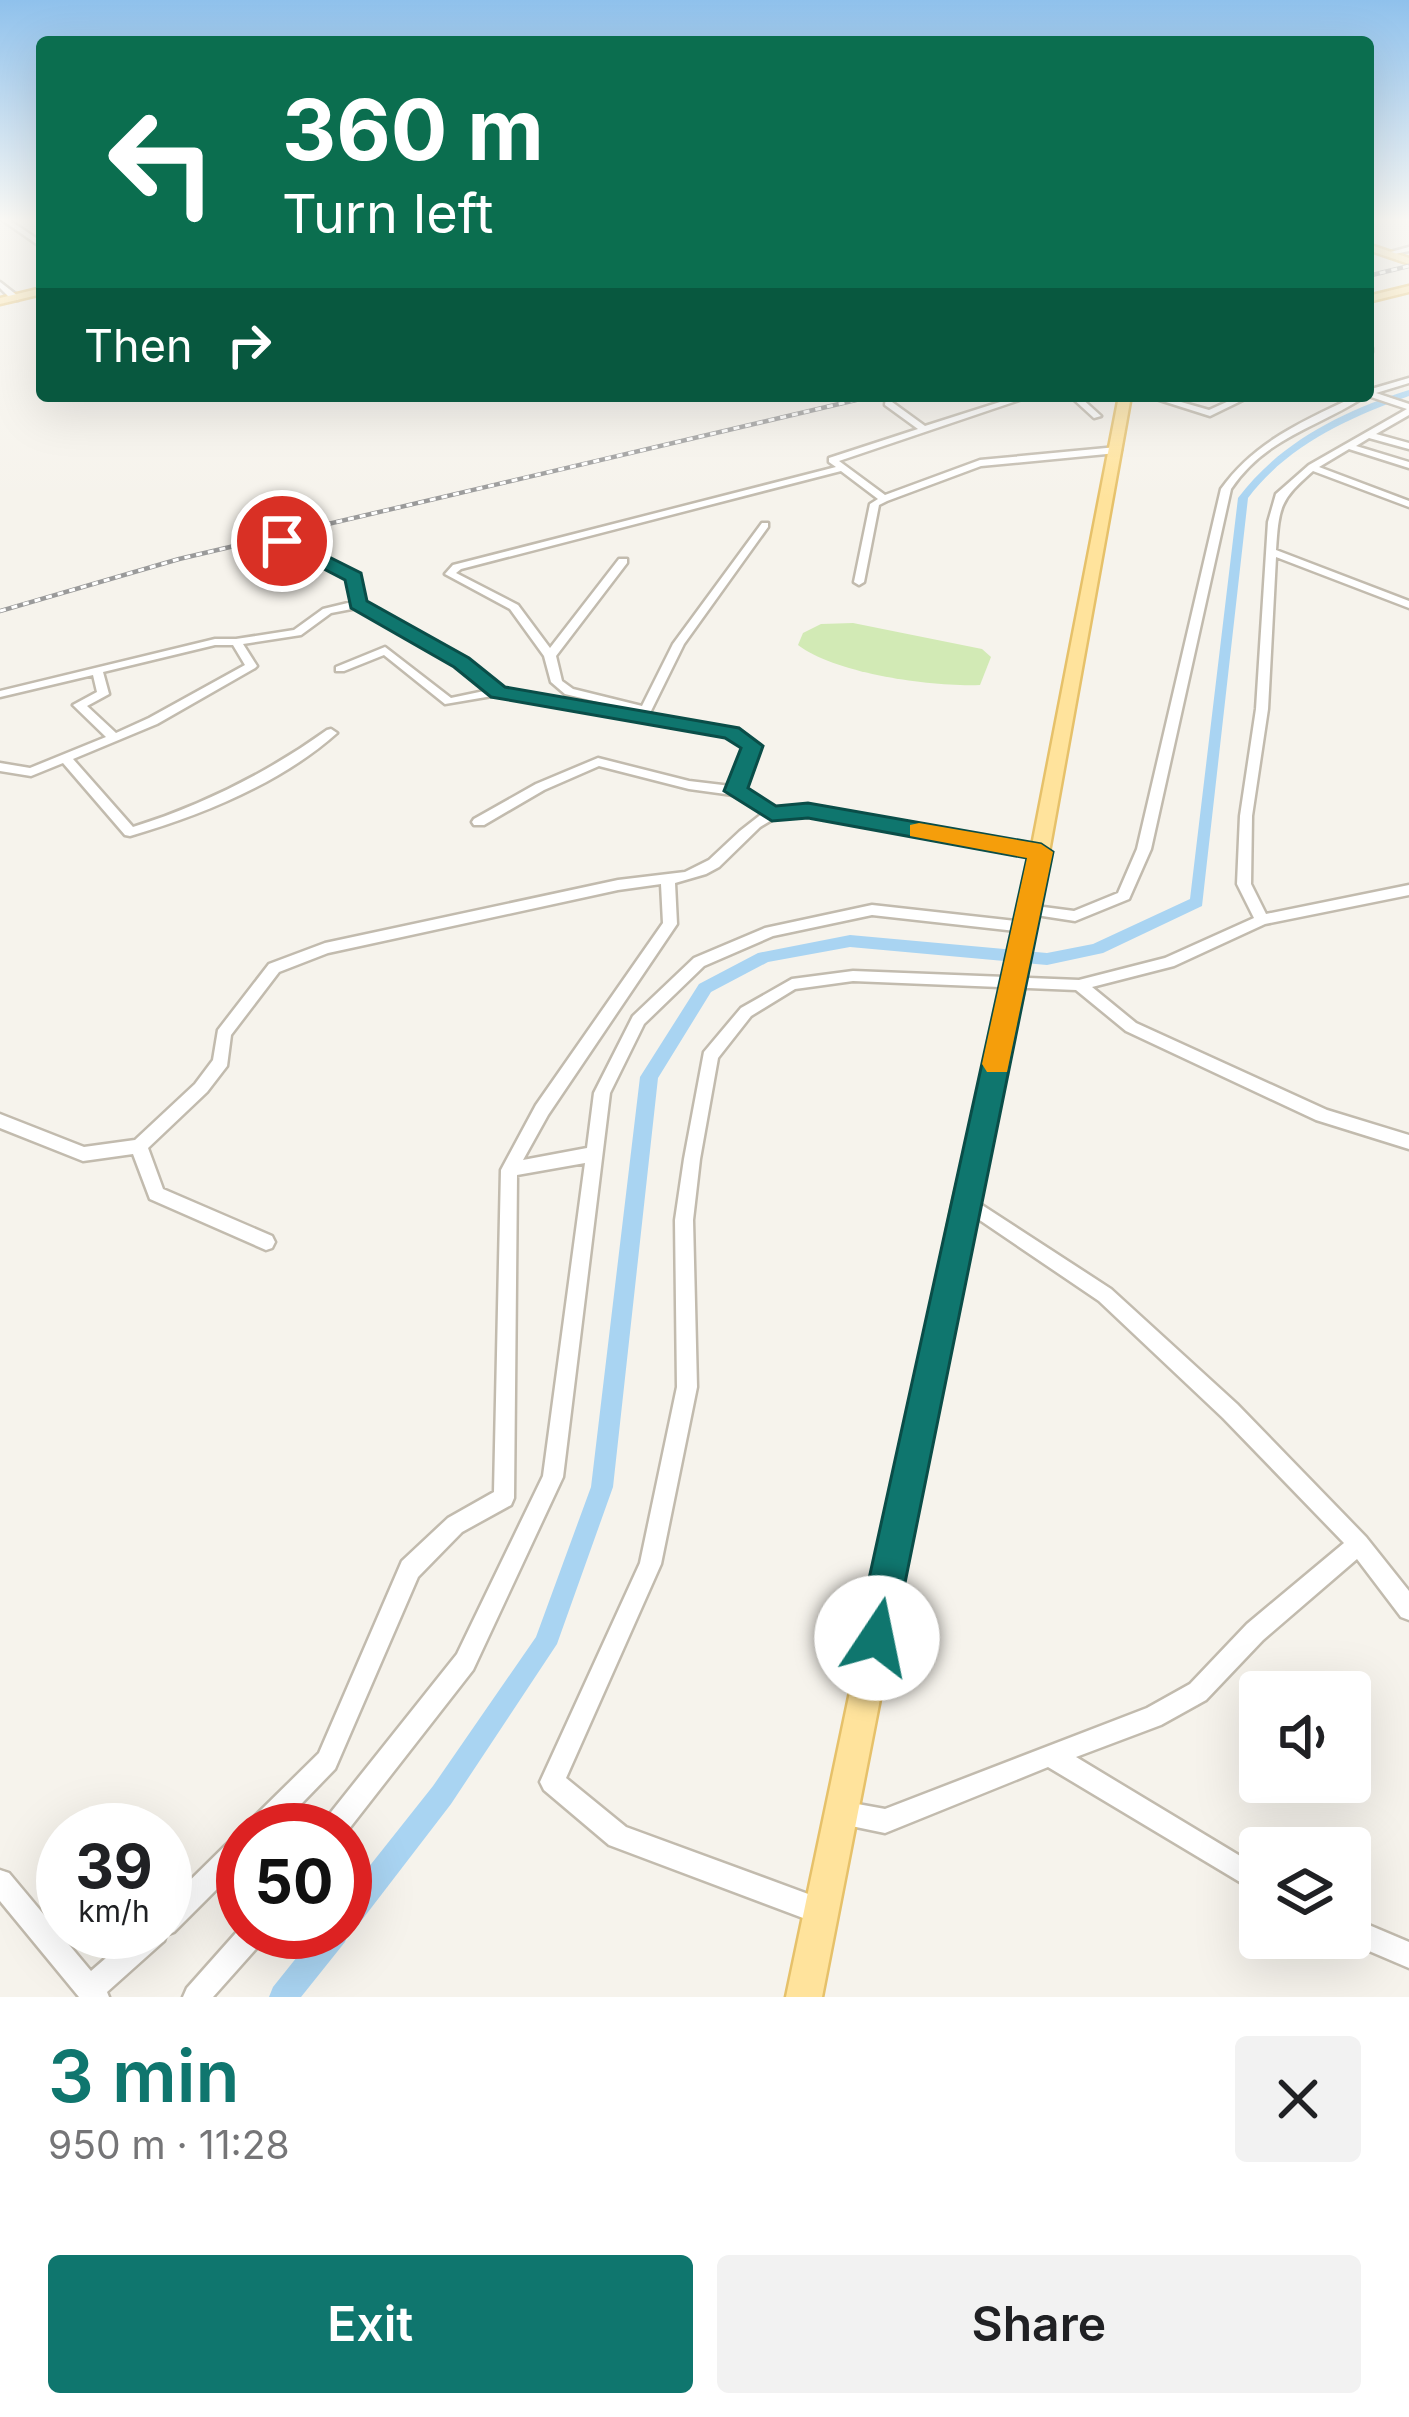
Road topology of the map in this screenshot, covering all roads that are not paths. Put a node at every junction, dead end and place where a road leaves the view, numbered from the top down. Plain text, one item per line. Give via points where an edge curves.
1 (1409, 380) edge
2 (1374, 392) edge
3 (1374, 396) edge
4 (888, 402) edge
5 (1008, 402) edge
6 (1081, 402) edge
7 (1124, 402) edge
8 (1172, 402) edge
9 (1234, 402) edge
10 (1352, 402) edge
11 (1409, 408) edge
12 (1097, 416) dead end
13 (926, 428) junction
14 (1370, 435) junction
15 (1348, 446) junction
16 (1409, 446) edge
17 (1117, 450) junction
18 (1409, 465) edge
19 (1312, 467) junction
20 (840, 469) junction
21 (884, 500) junction
22 (1409, 504) edge
23 (765, 525) dead end
24 (282, 541) dead end
25 (1272, 552) junction
26 (622, 561) dead end
27 (859, 582) dead end
28 (358, 604) junction
29 (1409, 604) edge
30 (236, 642) junction
31 (550, 656) junction
32 (340, 669) dead end
33 (98, 673) junction
34 (498, 692) junction
35 (0, 694) edge
36 (644, 713) junction
37 (332, 733) dead end
38 (114, 737) junction
39 (65, 758) junction
40 (0, 767) edge
41 (736, 791) junction
42 (772, 814) junction
43 (479, 823) dead end
44 (1041, 852) junction
45 (668, 879) junction
46 (1409, 890) edge
47 (1026, 919) junction
48 (1262, 920) junction
49 (1016, 980) junction
50 (1079, 985) junction
51 (0, 1121) edge
52 (1409, 1142) edge
53 (139, 1146) junction
54 (593, 1154) junction
55 (509, 1170) junction
56 (965, 1201) junction
57 (266, 1242) dead end
58 (1358, 1544) junction
59 (1409, 1609) edge
60 (1050, 1755) junction
61 (286, 1803) edge
62 (355, 1803) edge
63 (841, 1813) junction
64 (1239, 1869) edge
65 (216, 1873) edge
66 (0, 1882) edge
67 (192, 1896) edge
68 (820, 1912) junction
69 (1371, 1939) edge
70 (1409, 1955) edge
71 (128, 1959) edge
72 (230, 1959) edge
73 (93, 1994) edge
74 (196, 1997) edge
75 (803, 1997) edge

1 - 2 street
3 - 11 street
4 - 13 street
5 - 13 street
6 - 12 street
7 - 17 main road
8 - 9 street via 1210,413
10 - 47 street via 1262,448 1226,489 1144,849 1124,896 1075,916
11 - 14 street
13 - 20 street via 835,457
14 - 15 street
14 - 16 street
15 - 18 street
15 - 19 street
17 - 21 street via 980,464
17 - 44 main road
19 - 22 street
19 - 25 street via 1281,494
20 - 21 street
20 - 31 street via 457,566 450,574 514,607
21 - 27 street via 875,504
23 - 36 street via 679,644
24 - 28 street via 354,577
25 - 29 street
25 - 48 street via 1244,884
26 - 31 street
28 - 30 street via 327,611 298,633
28 - 34 street
30 - 33 street
30 - 38 street via 251,665
31 - 36 street via 556,682 569,692
32 - 34 street via 386,650 449,702
33 - 35 street
33 - 38 street via 103,694 79,706
34 - 36 street
36 - 41 street via 731,732 752,746
37 - 39 street via 174,820 130,832
38 - 39 street
39 - 40 street via 31,772
41 - 42 street
41 - 43 street via 598,762
42 - 44 street via 808,811
42 - 45 street via 722,860 692,878
44 - 47 main road
45 - 53 street via 325,948 274,968 223,1034 220,1062 201,1088
45 - 55 street via 670,924
46 - 48 street
47 - 49 main road
47 - 54 street via 872,910 770,932 699,962 638,1020 602,1094
48 - 50 street via 1169,962
49 - 50 street
49 - 56 main road
49 - 68 street via 853,976 792,984 746,1012 710,1056 684,1220 687,1387 650,1564 552,1782 618,1836
50 - 52 street via 1131,1027 1322,1115
51 - 53 street via 83,1154
53 - 57 street via 156,1194
54 - 55 street
54 - 62 street via 553,1477 465,1661
55 - 61 street via 504,1498 455,1525 410,1569 327,1761
56 - 58 street via 1105,1294
56 - 63 main road
58 - 59 street
58 - 60 street via 1198,1692
60 - 63 street via 885,1821
60 - 64 street
63 - 68 main road
65 - 67 street
66 - 73 street
68 - 75 main road
69 - 70 street
71 - 73 street
72 - 74 street

